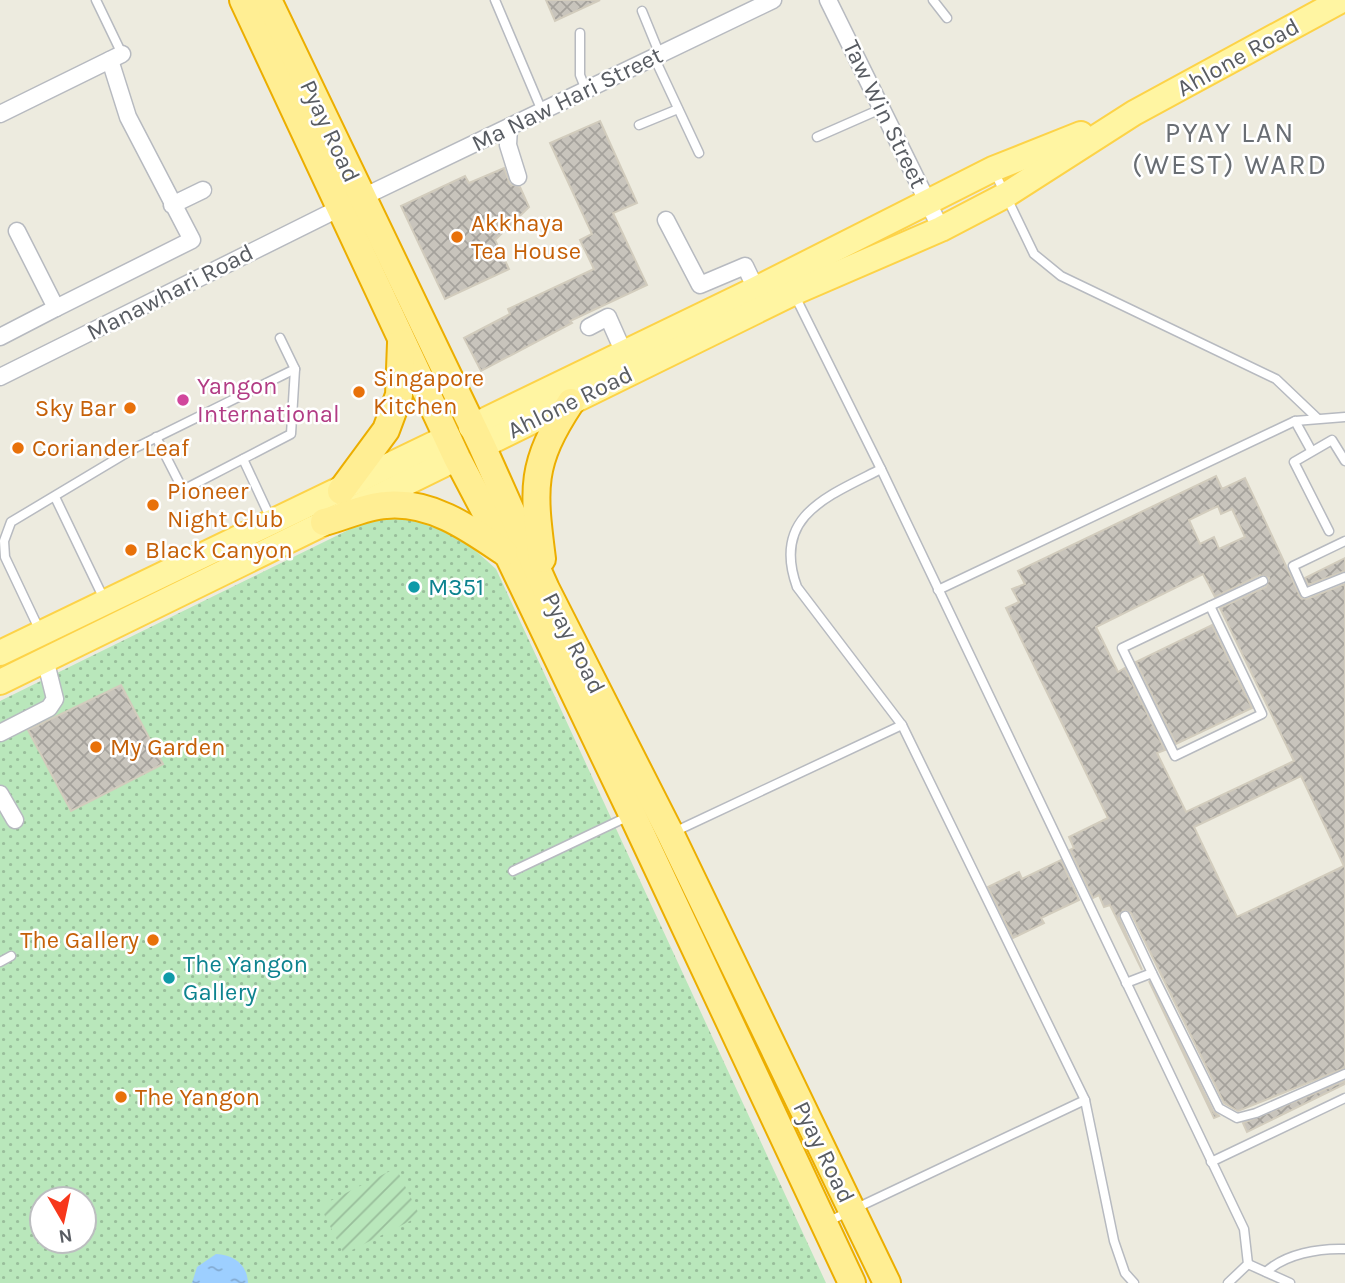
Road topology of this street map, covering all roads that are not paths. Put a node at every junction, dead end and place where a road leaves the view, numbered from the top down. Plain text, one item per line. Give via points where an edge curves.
1 (96, 0) edge
2 (243, 0) edge
3 (268, 0) edge
4 (495, 0) edge
5 (774, 0) edge
6 (828, 0) edge
7 (933, 0) edge
8 (1342, 0) edge
9 (642, 11) dead end
10 (947, 18) dead end
11 (580, 33) dead end
12 (657, 56) junction
13 (116, 57) junction
14 (586, 90) junction
15 (883, 108) junction
16 (678, 109) junction
17 (542, 111) junction
18 (1134, 113) junction
19 (0, 114) edge
20 (639, 125) dead end
21 (509, 127) junction
22 (817, 137) dead end
23 (699, 153) dead end
24 (993, 169) junction
25 (518, 177) dead end
26 (203, 190) dead end
27 (1006, 195) junction
28 (928, 202) junction
29 (351, 203) junction
30 (173, 205) junction
31 (666, 220) dead end
32 (941, 229) junction
33 (17, 231) dead end
34 (789, 284) junction
35 (757, 289) junction
36 (56, 309) junction
37 (589, 327) dead end
38 (0, 337) edge
39 (280, 338) dead end
40 (401, 338) junction
41 (624, 354) junction
42 (295, 369) junction
43 (0, 377) edge
44 (571, 402) junction
45 (1317, 418) junction
46 (1343, 419) edge
47 (1295, 421) junction
48 (156, 437) junction
49 (465, 442) junction
50 (1311, 450) junction
51 (243, 459) junction
52 (1345, 461) edge
53 (881, 469) junction
54 (341, 491) junction
55 (55, 497) junction
56 (324, 522) junction
57 (1329, 531) dead end
58 (278, 533) junction
59 (1345, 541) edge
60 (508, 555) junction
61 (1345, 577) edge
62 (1263, 581) dead end
63 (547, 589) junction
64 (938, 590) junction
65 (106, 602) junction
66 (1210, 606) junction
67 (41, 633) junction
68 (0, 653) edge
69 (46, 659) junction
70 (0, 682) edge
71 (902, 725) junction
72 (0, 733) edge
73 (0, 794) edge
74 (632, 814) junction
75 (15, 820) dead end
76 (670, 833) junction
77 (513, 872) dead end
78 (1125, 916) dead end
79 (10, 956) dead end
80 (0, 962) edge
81 (1152, 972) junction
82 (1126, 984) junction
83 (1345, 1074) edge
84 (1345, 1098) edge
85 (1085, 1100) junction
86 (1211, 1162) junction
87 (852, 1211) junction
88 (824, 1223) junction
89 (1345, 1250) edge
90 (1248, 1264) junction
91 (1266, 1272) junction
92 (852, 1283) edge
93 (887, 1283) edge
94 (1134, 1283) edge
95 (1228, 1283) edge
96 (1290, 1283) edge

1 - 13 lane
2 - 29 highway, Pyay Road
3 - 29 highway, Pyay Road
4 - 17 lane
5 - 12 street, Ma Naw Hari Street
6 - 15 street, Taw Win Street
7 - 10 lane
8 - 18 main road, Ahlone Road
9 - 12 lane
11 - 14 lane via 580,75
12 - 14 street, Ma Naw Hari Street
12 - 16 lane
13 - 19 street
13 - 30 street via 128,117
14 - 17 street, Ma Naw Hari Street
15 - 22 lane
15 - 28 street, Taw Win Street
16 - 20 lane
16 - 23 lane
17 - 21 street, Ma Naw Hari Street
18 - 24 main road, Ahlone Road
18 - 27 main road, Ahlone Road
21 - 25 street via 508,145
21 - 29 street, Ma Naw Hari Street
24 - 27 lane
24 - 28 main road, Ahlone Road
26 - 30 street
27 - 32 main road, Ahlone Road
27 - 45 lane via 1034,254 1061,276 1276,379
28 - 32 street, Taw Win Street
28 - 34 main road, Ahlone Road
29 - 40 highway, Pyay Road
29 - 43 street, Manawhari Road
29 - 49 highway, Pyay Road
30 - 36 street via 192,240
31 - 35 street via 700,285 745,266
32 - 34 main road, Ahlone Road
33 - 36 street
34 - 35 main road, Ahlone Road
34 - 44 main road, Ahlone Road
34 - 53 lane
35 - 41 main road, Ahlone Road
36 - 38 street
37 - 41 street via 608,317
39 - 42 lane
40 - 49 highway, Pyay Road
40 - 54 highway via 399,395 386,430
41 - 49 main road, Ahlone Road
42 - 48 lane
42 - 51 lane via 291,434
44 - 49 main road, Ahlone Road
44 - 63 highway via 549,435 534,498
45 - 46 lane
45 - 47 lane
47 - 50 lane
47 - 64 lane
48 - 51 lane via 183,490
48 - 55 lane
49 - 54 main road, Ahlone Road
49 - 56 main road, Ahlone Road
49 - 60 highway, Pyay Road
49 - 63 highway, Pyay Road
50 - 52 lane via 1332,440
50 - 57 lane via 1294,464
51 - 58 lane
53 - 64 lane
53 - 71 lane via 818,502 806,514 795,528 788,564 797,587
54 - 58 main road, Ahlone Road
55 - 65 lane
55 - 67 lane via 11,522 4,541 5,557
56 - 58 main road, Ahlone Road
56 - 60 highway via 385,505 411,506 466,525
58 - 65 main road, Ahlone Road
58 - 69 main road, Ahlone Road
59 - 61 lane via 1293,566 1306,593
60 - 74 highway, Pyay Road
62 - 66 lane
63 - 76 highway, Pyay Road
64 - 82 lane
65 - 67 main road, Ahlone Road
66 - 66 lane via 1122,648 1175,756 1262,714
67 - 68 main road, Ahlone Road
69 - 70 main road, Ahlone Road
69 - 72 street via 55,699 48,708
71 - 76 lane
71 - 85 lane
73 - 75 street
74 - 77 lane
74 - 88 highway, Pyay Road
76 - 87 highway, Pyay Road
78 - 81 lane
79 - 80 lane
81 - 82 lane
81 - 83 lane via 1219,1108 1237,1118
82 - 86 lane
84 - 86 lane
85 - 87 lane
85 - 94 lane via 1116,1250
86 - 90 lane via 1244,1229
87 - 88 lane
87 - 93 highway, Pyay Road
88 - 92 highway, Pyay Road
89 - 91 lane via 1303,1254 1276,1262
90 - 91 lane
90 - 95 lane
91 - 96 lane

